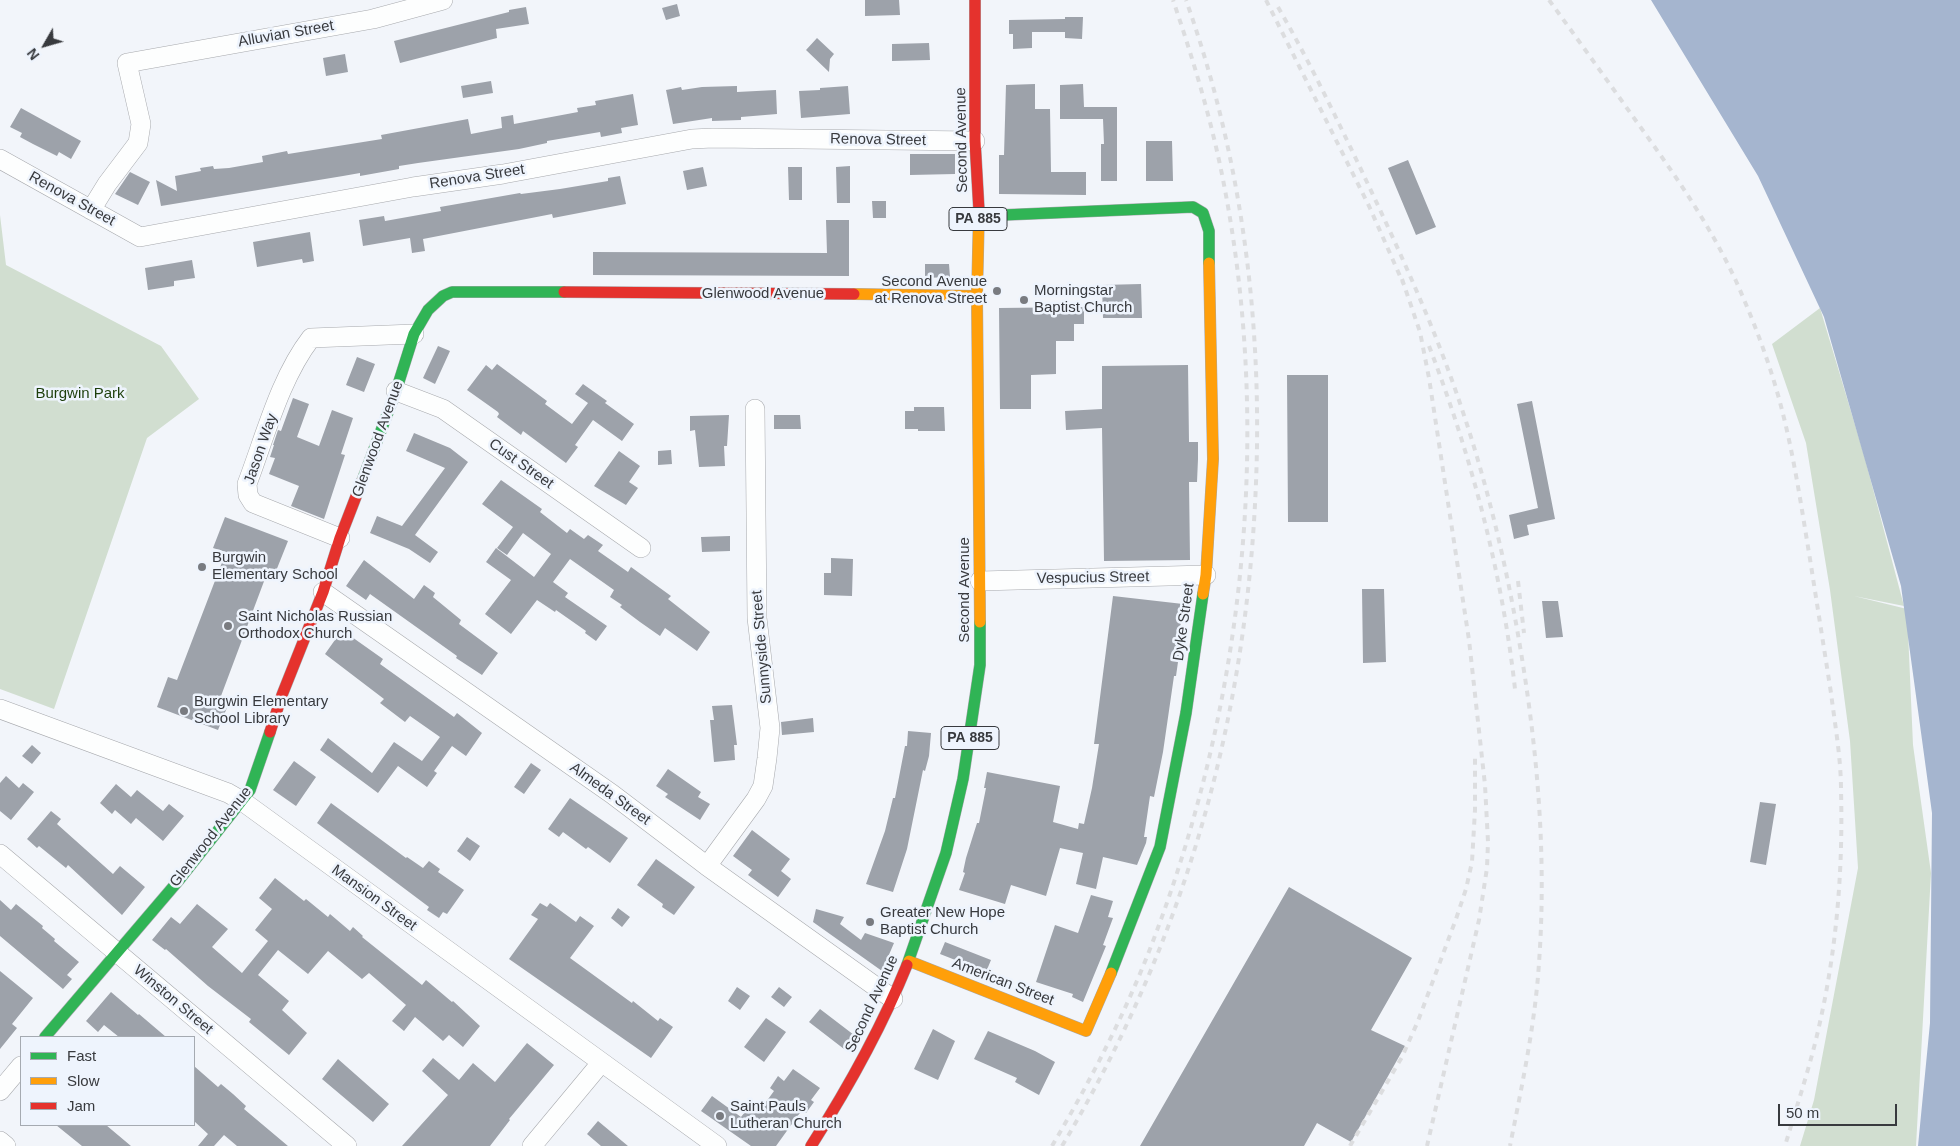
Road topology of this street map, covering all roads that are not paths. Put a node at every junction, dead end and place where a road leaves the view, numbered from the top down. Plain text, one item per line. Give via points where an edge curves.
1 (443, 0) edge
2 (975, 0) edge
3 (975, 141) junction
4 (0, 159) edge
5 (91, 210) junction
6 (978, 216) junction
7 (977, 296) junction
8 (414, 334) junction
9 (396, 390) junction
10 (755, 409) dead end
11 (340, 538) junction
12 (641, 548) dead end
13 (1206, 576) junction
14 (980, 581) junction
15 (323, 592) junction
16 (0, 709) edge
17 (242, 801) junction
18 (0, 854) edge
19 (707, 866) junction
20 (116, 953) junction
21 (909, 961) junction
22 (893, 1000) junction
23 (1086, 1031) joint
24 (46, 1036) edge
25 (601, 1062) junction
26 (20, 1067) edge
27 (0, 1091) edge
28 (0, 1141) edge
29 (6, 1146) edge
30 (347, 1146) edge
31 (532, 1146) edge
32 (717, 1146) edge
33 (810, 1146) edge

1 - 5 street, Alluvian Street via 373,19 128,63 141,124 138,143
2 - 3 street, Second Avenue / PA 885
3 - 5 street, Renova Street via 692,140 140,237
3 - 6 street, Second Avenue / PA 885
4 - 5 street, Renova Street
6 - 7 street, Second Avenue / PA 885
6 - 13 street, Dyke Street via 1194,207 1203,213 1209,231 1213,459
7 - 8 street, Glenwood Avenue via 452,292 428,310
7 - 14 street, Second Avenue / PA 885
8 - 9 street, Glenwood Avenue
8 - 11 street, Jason Way via 311,338 289,372 247,484 246,490 253,503
9 - 11 street, Glenwood Avenue
9 - 12 street, Cust Street via 443,409
10 - 19 street, Sunnyside Street via 757,618 770,728 768,758 763,786 756,799
11 - 15 street, Glenwood Avenue
13 - 14 street, Vespucius Street
13 - 23 street, Dyke Street via 1186,713 1160,847
14 - 21 street, Second Avenue / PA 885 via 980,665 963,779 943,862
15 - 17 street, Glenwood Avenue via 282,695 250,790
15 - 19 street, Almeda Street via 612,794
16 - 17 street, Mansion Street via 228,793
17 - 20 street, Glenwood Avenue
17 - 25 street, Mansion Street
18 - 20 street, Winston Street
19 - 22 street, Almeda Street
20 - 24 street, Glenwood Avenue
20 - 30 street, Winston Street
21 - 22 street, Second Avenue / PA 885
21 - 23 street, American Street
22 - 33 street, Second Avenue / PA 885 via 846,1090
25 - 31 street
25 - 32 street, Mansion Street
26 - 27 street
28 - 29 street

